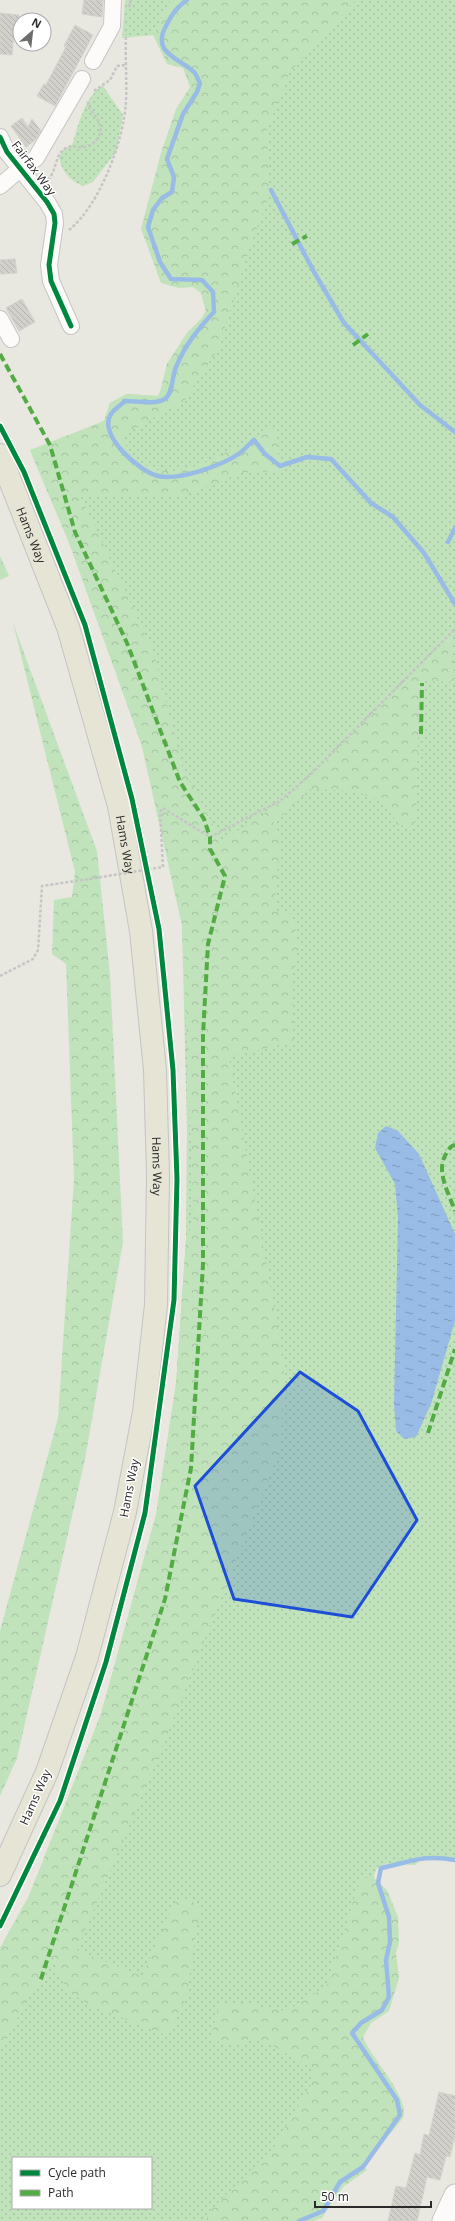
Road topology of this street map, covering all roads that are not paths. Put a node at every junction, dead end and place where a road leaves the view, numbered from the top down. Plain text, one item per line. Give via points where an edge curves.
1 (113, 0) edge
2 (93, 61) dead end
3 (82, 79) dead end
4 (0, 137) edge
5 (21, 168) junction
6 (0, 186) edge
7 (0, 319) edge
8 (70, 326) dead end
9 (11, 339) dead end
10 (0, 455) edge
11 (0, 1875) edge
12 (455, 2195) edge
13 (443, 2221) edge

1 - 2 street via 112,26
3 - 5 street via 36,158
4 - 5 street, Fairfax Way via 7,152
5 - 6 street
5 - 8 street, Fairfax Way via 54,214 51,281
7 - 9 street
10 - 11 highway, Hams Way via 68,627 119,806 141,931 155,1070 158,1176 156,1305 144,1412 125,1512 87,1657 47,1772
12 - 13 street

